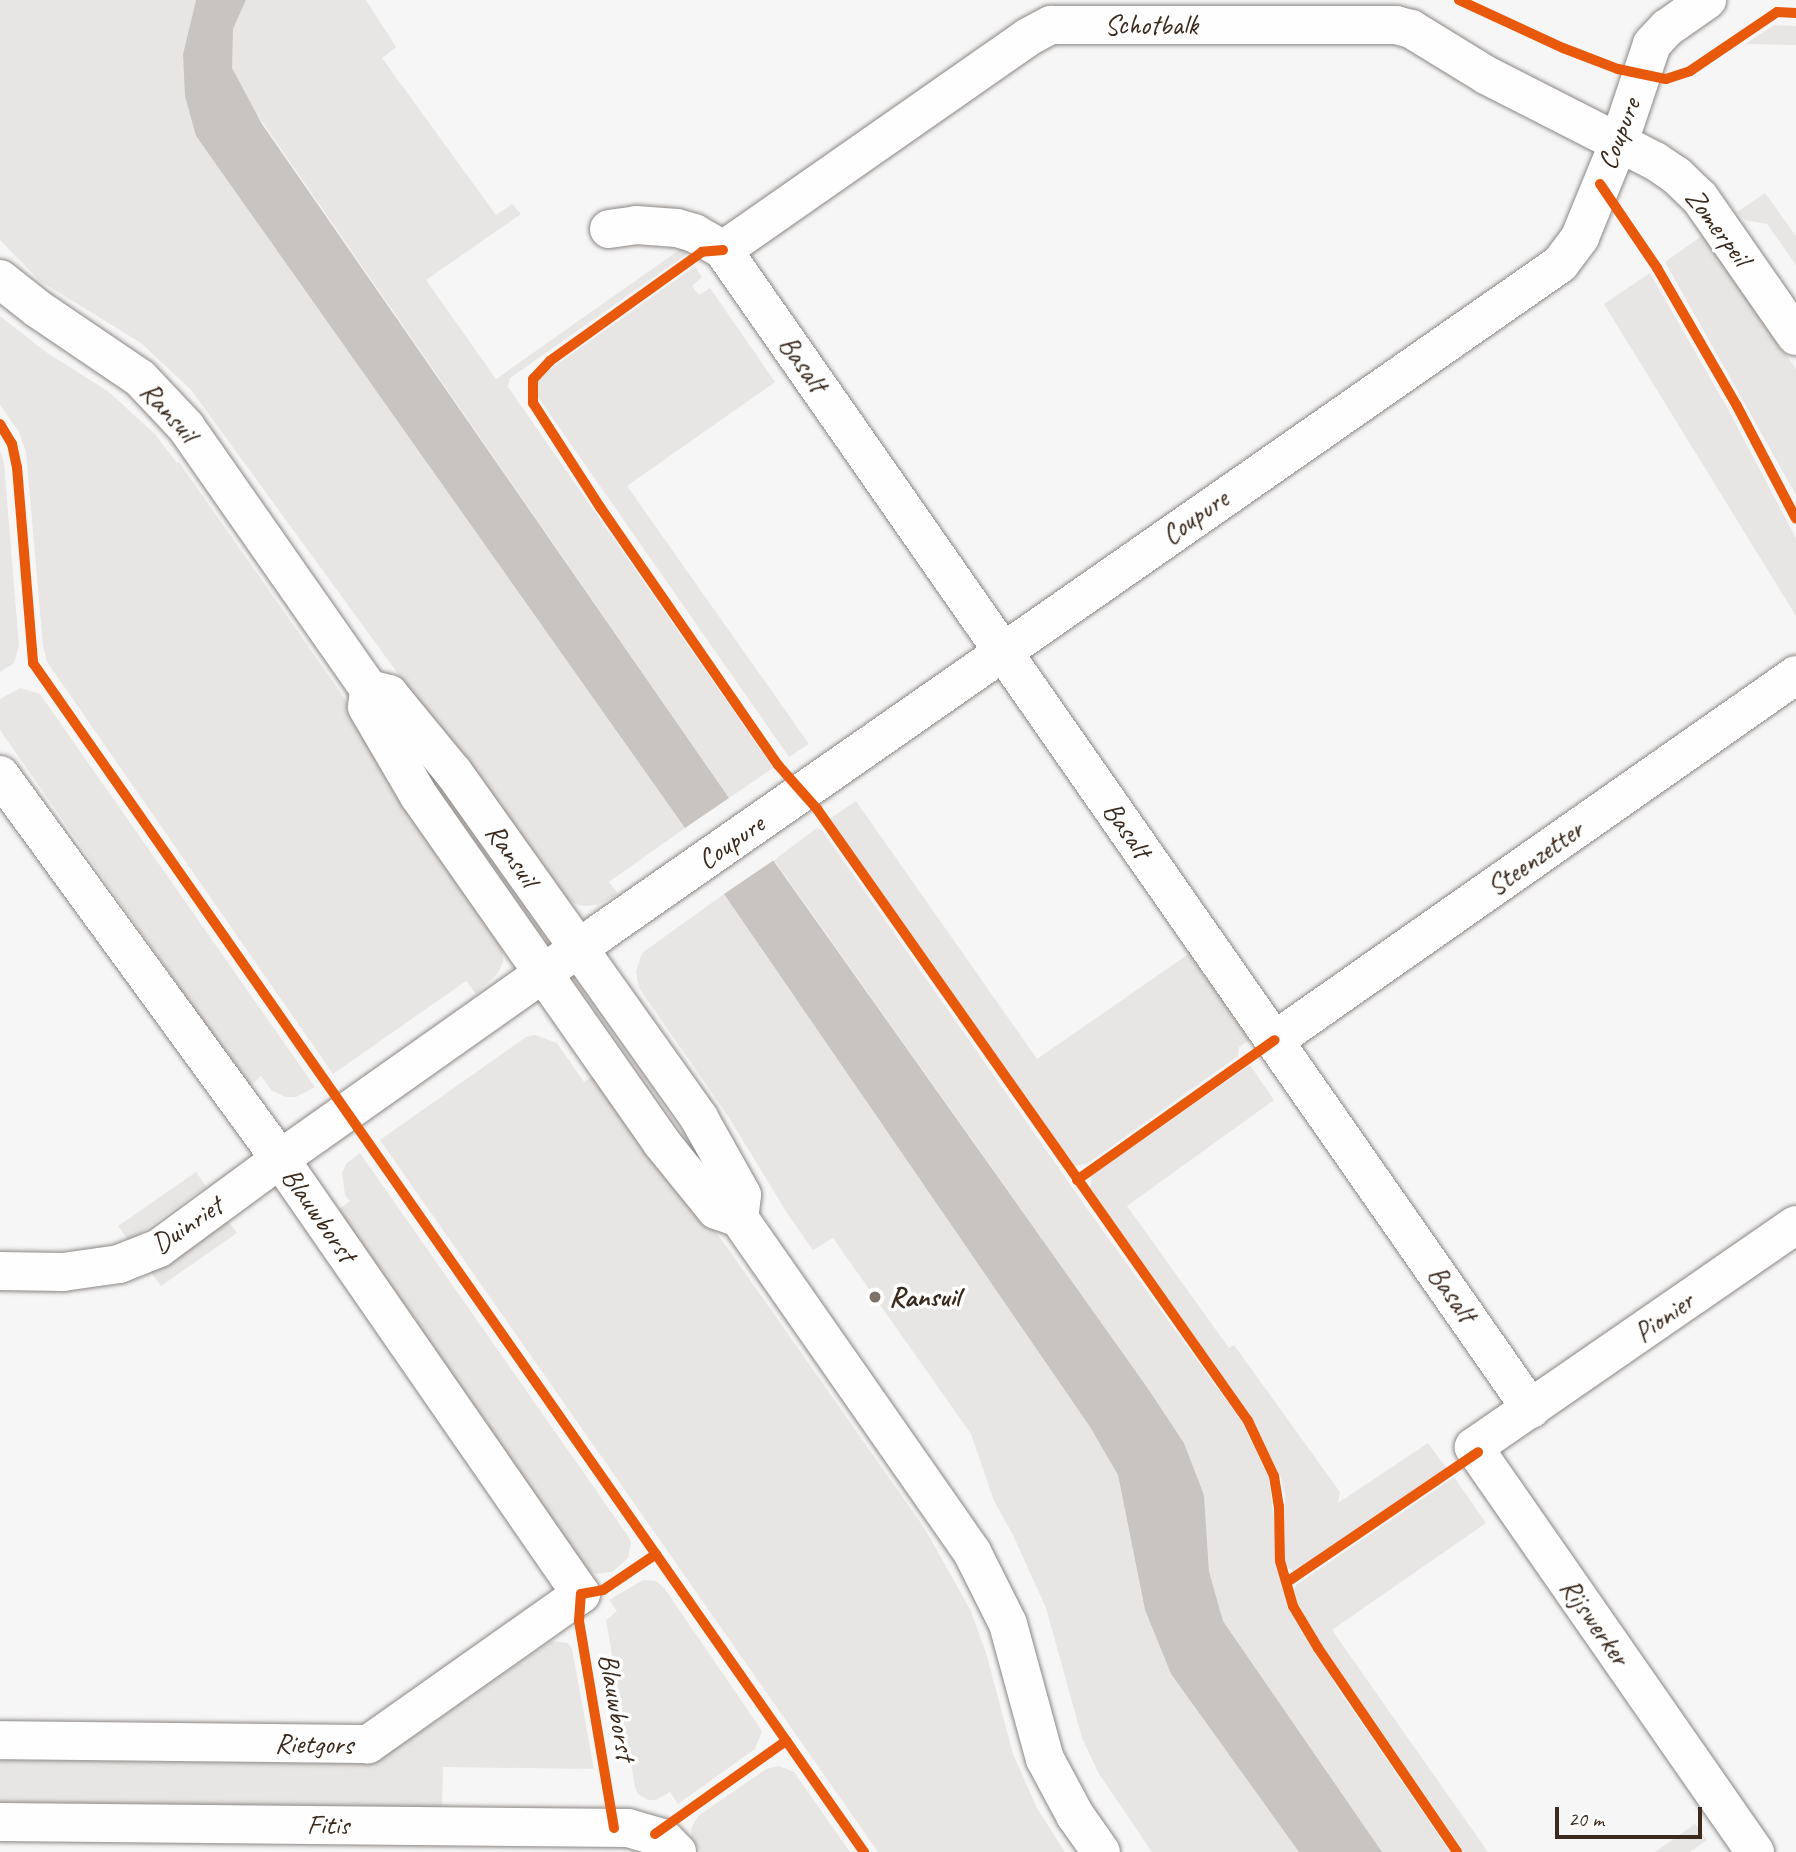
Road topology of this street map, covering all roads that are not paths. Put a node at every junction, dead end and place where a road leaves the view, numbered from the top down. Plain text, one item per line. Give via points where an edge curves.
1 (1707, 0) edge
2 (1619, 142) junction
3 (609, 229) dead end
4 (723, 250) junction
5 (0, 279) edge
6 (1796, 336) edge
7 (1004, 652) junction
8 (1796, 676) edge
9 (369, 689) junction
10 (0, 775) edge
11 (577, 950) junction
12 (543, 973) junction
13 (1275, 1040) junction
14 (280, 1159) junction
15 (739, 1218) junction
16 (1796, 1225) edge
17 (0, 1271) edge
18 (1531, 1409) junction
19 (581, 1594) joint
20 (0, 1740) edge
21 (0, 1822) edge
22 (666, 1843) edge
23 (1101, 1852) edge
24 (1755, 1852) edge

1 - 2 street, Coupure via 1667,28 1653,44
2 - 4 street, Schotbalk via 1532,100 1411,29 1395,25 1051,25
2 - 6 street, Zomerpeil via 1656,161 1692,189
2 - 7 street, Coupure via 1580,237 1560,264
3 - 4 street via 636,225 677,228
4 - 7 street, Basalt
5 - 9 street, Ransuil via 125,366 173,410
7 - 11 street, Coupure
7 - 13 street, Basalt
8 - 13 street, Steenzetter
9 - 11 street, Ransuil via 389,694 454,773
9 - 12 street, Ransuil via 366,707 419,796
10 - 14 street, Blauwborst
11 - 12 street, Coupure
11 - 15 street, Ransuil via 699,1118 742,1195
12 - 14 street, Blauwborst
12 - 15 street, Ransuil via 661,1142 716,1210
13 - 18 street, Basalt
14 - 17 street, Duinriet via 159,1248 120,1264
14 - 19 street, Blauwborst
15 - 23 street, Ransuil via 972,1552 1007,1624 1045,1759
16 - 18 street, Pionier
18 - 24 street, Rijswerker via 1474,1447
19 - 20 street, Rietgors via 369,1745
21 - 22 street, Fitis via 628,1828

